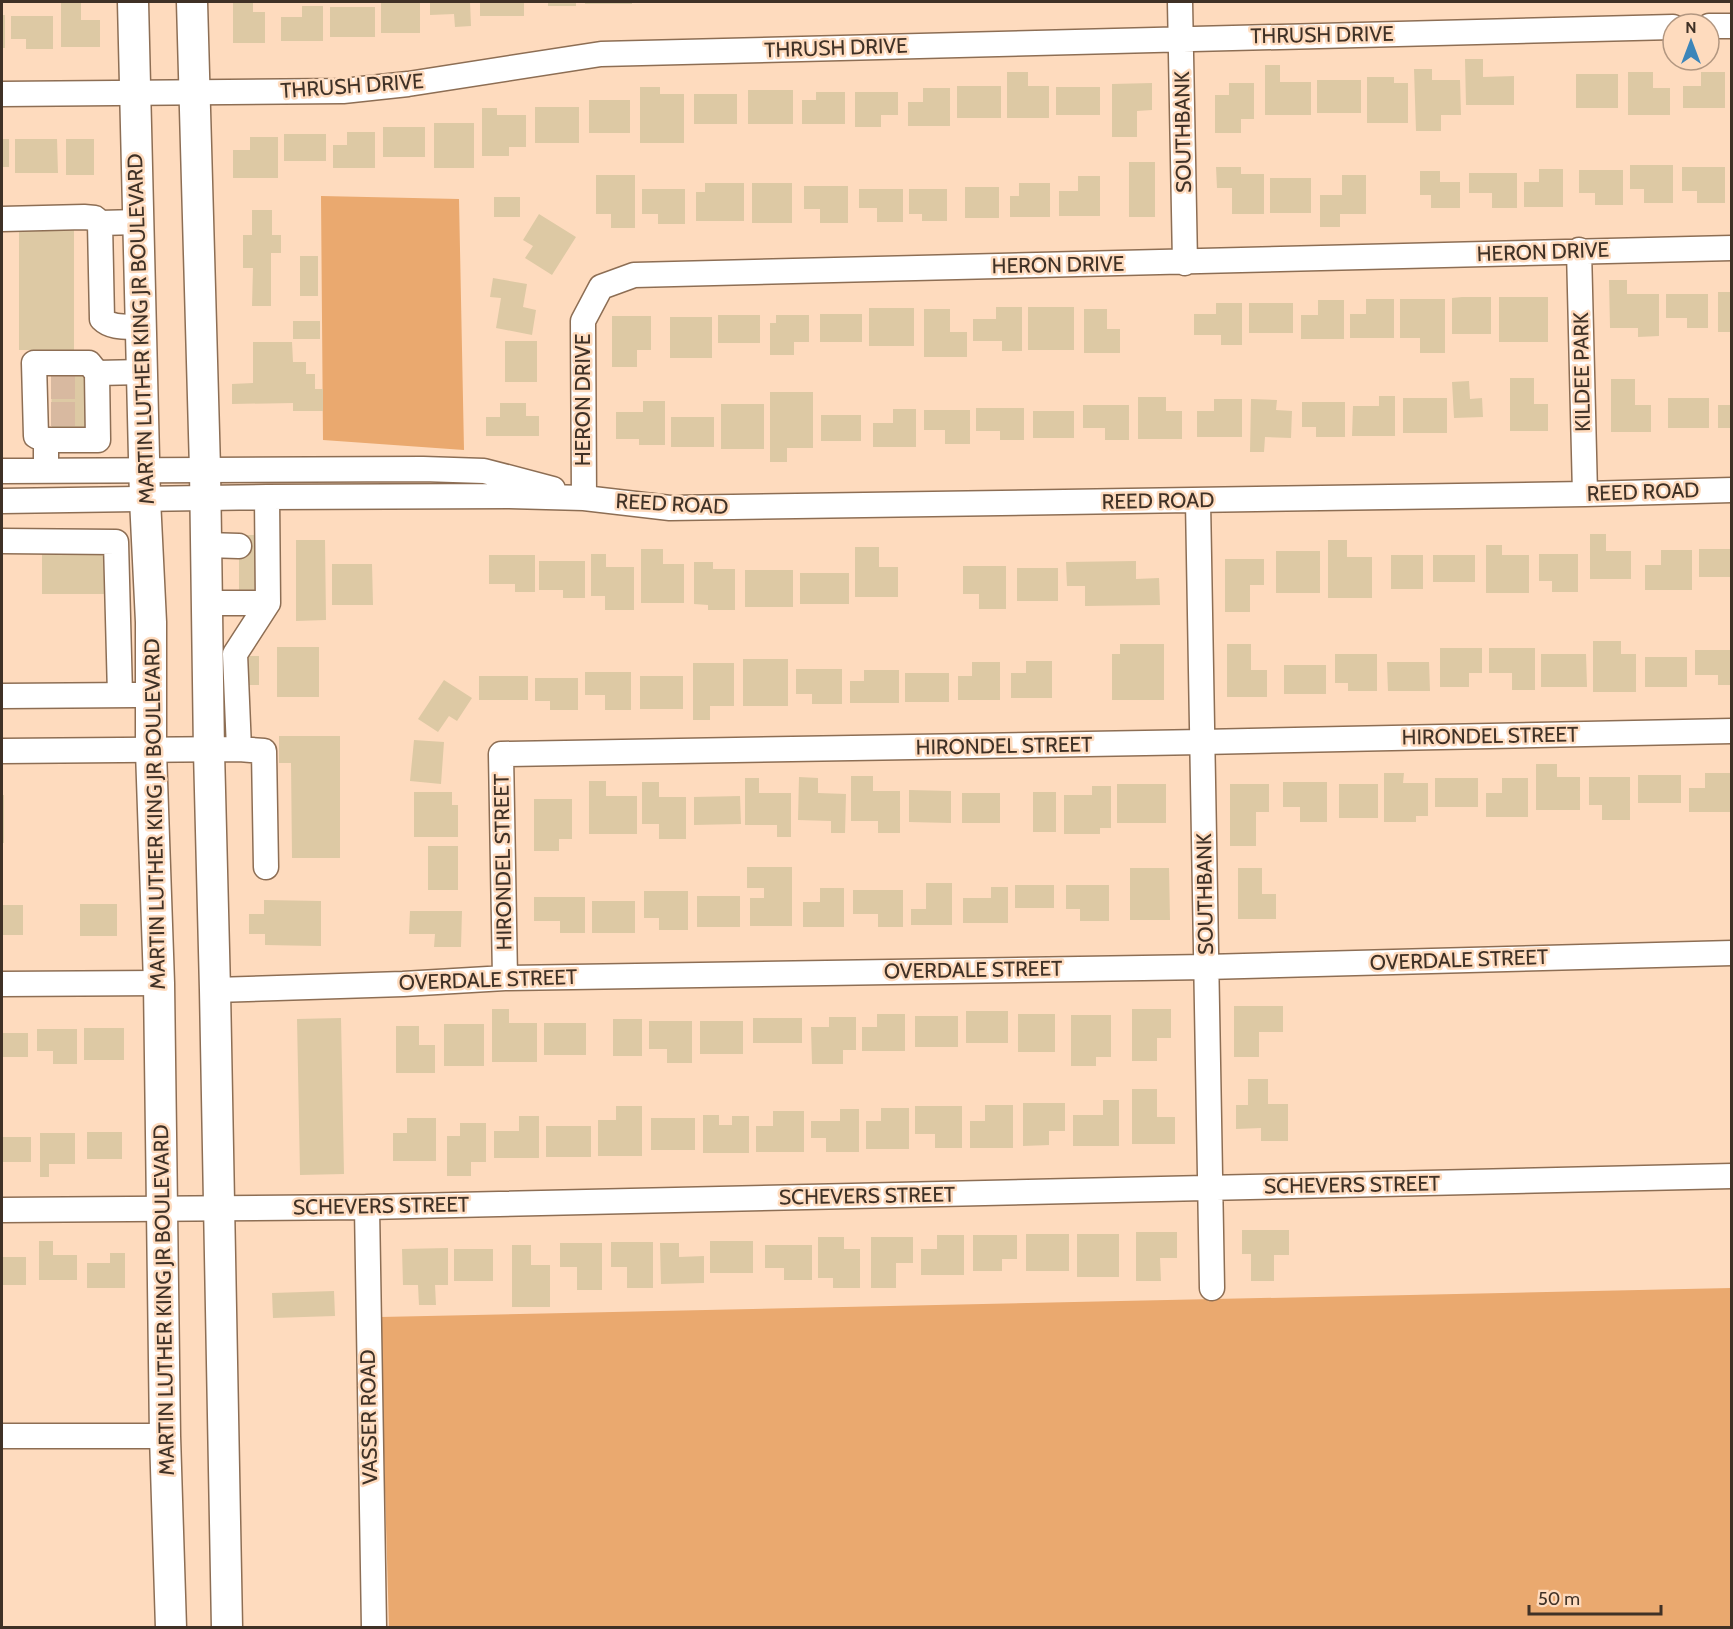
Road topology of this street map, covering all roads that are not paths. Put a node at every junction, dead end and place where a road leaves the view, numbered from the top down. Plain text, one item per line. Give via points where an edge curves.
1 (133, 2) edge
2 (192, 2) edge
3 (1180, 2) edge
4 (1661, 27) edge
5 (1181, 39) junction
6 (193, 91) junction
7 (134, 92) junction
8 (2, 94) edge
9 (2, 219) edge
10 (138, 222) junction
11 (100, 223) junction
12 (1731, 248) edge
13 (1579, 250) junction
14 (1185, 262) junction
15 (142, 327) junction
16 (143, 372) junction
17 (93, 383) junction
18 (46, 440) junction
19 (46, 470) junction
20 (2, 471) edge
21 (205, 484) junction
22 (146, 485) junction
23 (1731, 490) edge
24 (1585, 494) junction
25 (267, 497) junction
26 (584, 498) junction
27 (2, 501) edge
28 (1198, 501) junction
29 (2, 541) edge
30 (206, 545) junction
31 (255, 546) junction
32 (117, 598) junction
33 (150, 599) junction
34 (207, 603) junction
35 (268, 603) junction
36 (207, 636) junction
37 (245, 638) junction
38 (119, 651) junction
39 (151, 651) junction
40 (120, 695) junction
41 (151, 695) junction
42 (2, 696) edge
43 (1731, 731) edge
44 (1202, 742) junction
45 (239, 749) junction
46 (2, 751) edge
47 (151, 751) junction
48 (209, 751) junction
49 (266, 867) dead end
50 (1731, 953) edge
51 (1206, 967) junction
52 (505, 978) junction
53 (159, 983) junction
54 (2, 984) edge
55 (215, 990) junction
56 (1731, 1176) edge
57 (1210, 1188) junction
58 (367, 1207) junction
59 (162, 1209) junction
60 (220, 1209) junction
61 (2, 1210) edge
62 (1212, 1288) dead end
63 (2, 1436) edge
64 (165, 1436) junction
65 (171, 1628) edge
66 (227, 1628) edge
67 (374, 1628) edge

1 - 7 main road, MARTIN LUTHER KING JR BOULEVARD
2 - 6 main road
3 - 5 street, SOUTHBANK
4 - 5 street, THRUSH DRIVE
5 - 6 street, THRUSH DRIVE via 601,54 343,91
5 - 14 street, SOUTHBANK
6 - 7 street, THRUSH DRIVE
6 - 21 main road
7 - 8 street, THRUSH DRIVE
7 - 10 main road, MARTIN LUTHER KING JR BOULEVARD
9 - 11 street via 84,217
10 - 11 street
10 - 15 main road, MARTIN LUTHER KING JR BOULEVARD
11 - 15 street via 102,319 107,325
12 - 13 street, HERON DRIVE
13 - 14 street, HERON DRIVE
13 - 24 street, KILDEE PARK
14 - 26 street, HERON DRIVE via 634,274 601,287 583,321
15 - 16 main road, MARTIN LUTHER KING JR BOULEVARD
16 - 17 street
16 - 22 main road, MARTIN LUTHER KING JR BOULEVARD
17 - 18 street via 92,414 98,440
17 - 18 street via 89,363 34,363 43,387 44,414 36,436
18 - 19 street
19 - 20 street, REED ROAD
19 - 22 street, REED ROAD
21 - 22 street, REED ROAD
21 - 25 street, REED ROAD
21 - 26 street, REED ROAD via 423,469 484,471
21 - 30 main road
22 - 27 street, REED ROAD
22 - 33 main road, MARTIN LUTHER KING JR BOULEVARD
23 - 24 street, REED ROAD
24 - 28 street, REED ROAD
25 - 26 street, REED ROAD
25 - 31 street
26 - 28 street, REED ROAD via 670,508
28 - 44 street, SOUTHBANK
29 - 32 street via 116,542
30 - 31 street
30 - 34 main road
31 - 35 street
32 - 33 street
32 - 38 street
33 - 39 main road, MARTIN LUTHER KING JR BOULEVARD
34 - 35 street
34 - 36 main road
35 - 37 street
36 - 37 street
36 - 48 main road
37 - 45 street via 235,654
38 - 39 street
38 - 40 street
39 - 41 main road, MARTIN LUTHER KING JR BOULEVARD
40 - 41 street
40 - 42 street
41 - 47 main road, MARTIN LUTHER KING JR BOULEVARD
43 - 44 street, HIRONDEL STREET
44 - 51 street, SOUTHBANK
44 - 52 street, HIRONDEL STREET via 501,754
45 - 48 street
45 - 49 street via 264,751
46 - 47 street
47 - 48 street
47 - 53 main road, MARTIN LUTHER KING JR BOULEVARD
48 - 55 main road
50 - 51 street, OVERDALE STREET
51 - 52 street, OVERDALE STREET
51 - 57 street, SOUTHBANK
52 - 55 street, OVERDALE STREET
53 - 54 street
53 - 59 main road, MARTIN LUTHER KING JR BOULEVARD
55 - 60 main road
56 - 57 street, SCHEVERS STREET
57 - 58 street, SCHEVERS STREET
57 - 62 street, SOUTHBANK
58 - 60 street, SCHEVERS STREET
58 - 67 street, VASSER ROAD
59 - 60 street, SCHEVERS STREET
59 - 61 street, SCHEVERS STREET
59 - 64 main road, MARTIN LUTHER KING JR BOULEVARD
60 - 66 main road
63 - 64 street
64 - 65 main road, MARTIN LUTHER KING JR BOULEVARD

